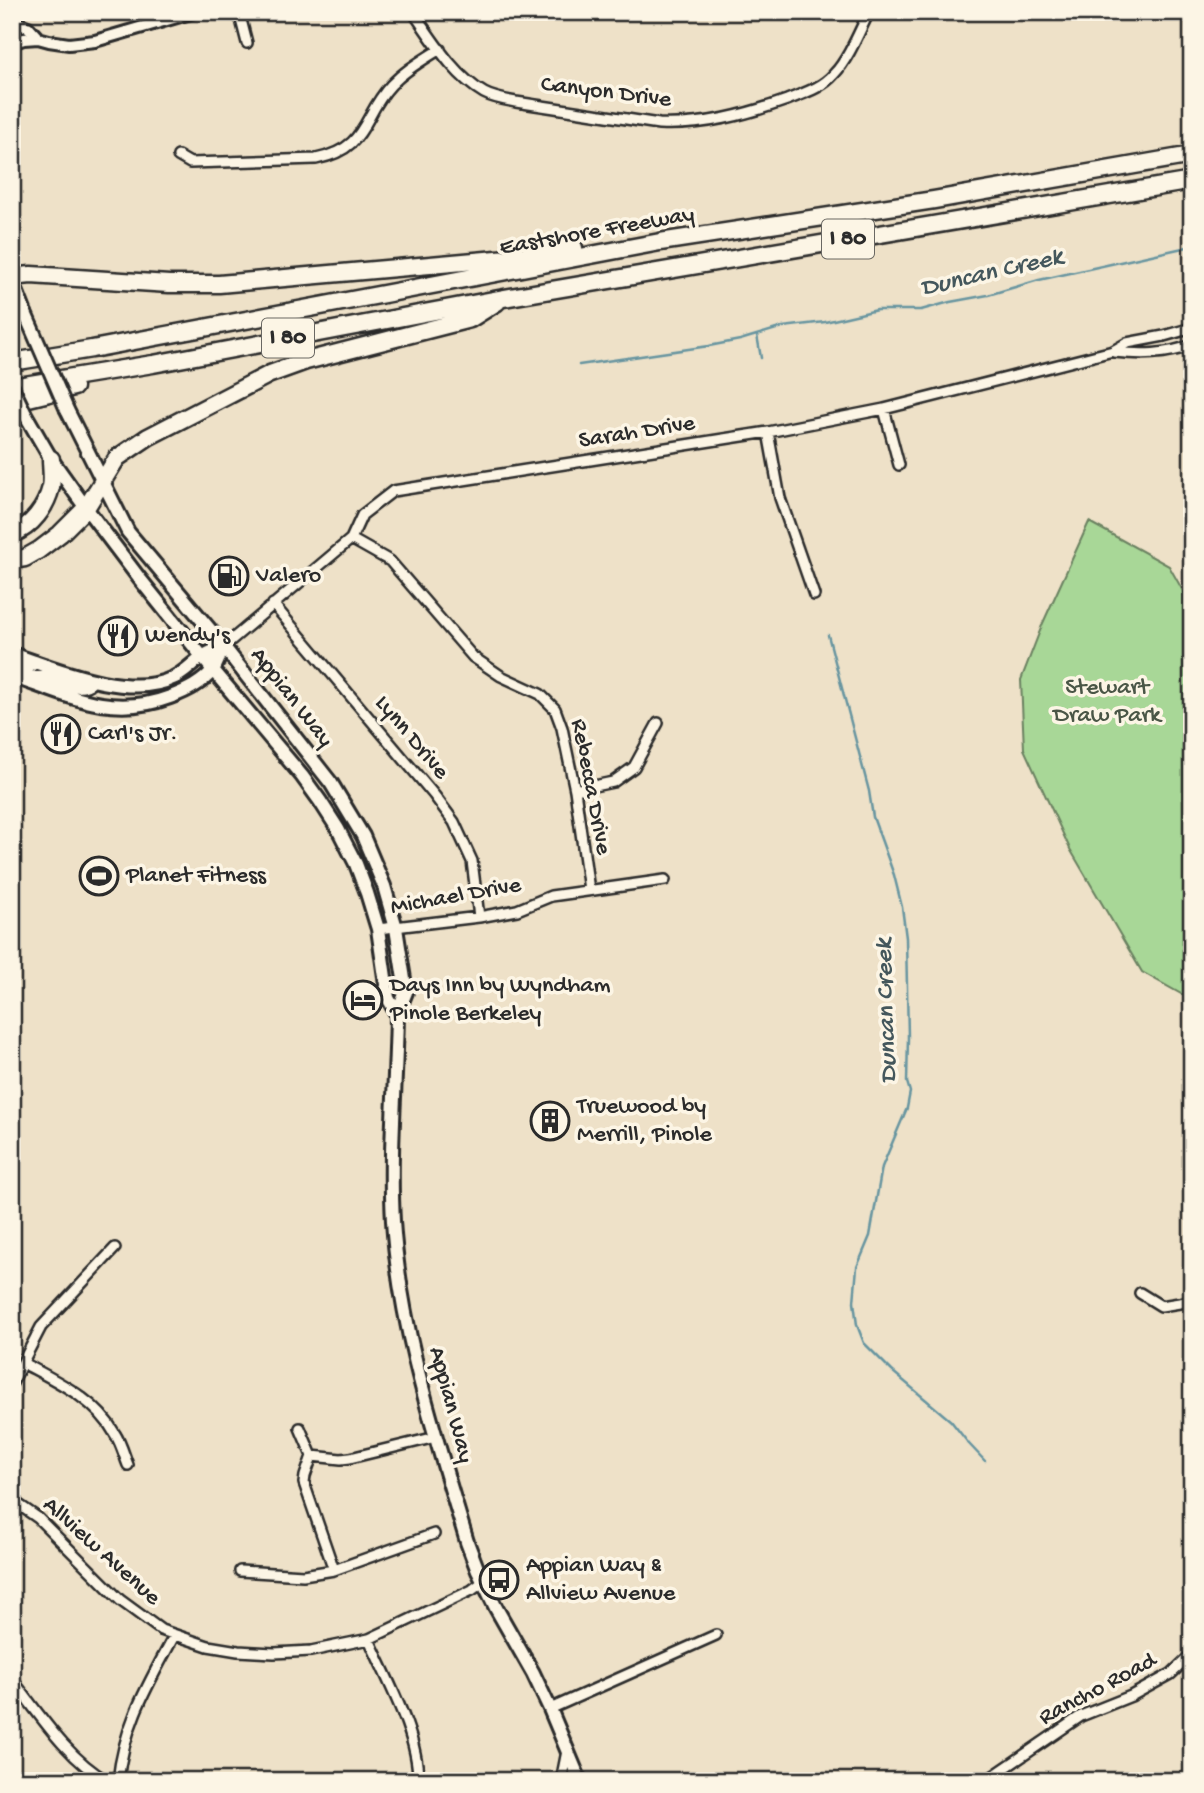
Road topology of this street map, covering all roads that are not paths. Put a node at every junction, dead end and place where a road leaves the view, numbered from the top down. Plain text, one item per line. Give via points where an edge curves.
1 (194, 12) edge
2 (239, 12) edge
3 (413, 12) edge
4 (869, 12) edge
5 (12, 21) edge
6 (38, 38) junction
7 (12, 43) edge
8 (247, 43) dead end
9 (440, 49) junction
10 (1192, 155) edge
11 (178, 156) dead end
12 (1192, 181) edge
13 (660, 242) junction
14 (12, 279) edge
15 (504, 298) junction
16 (1192, 328) edge
17 (1192, 345) edge
18 (1112, 351) junction
19 (12, 362) edge
20 (153, 364) junction
21 (12, 387) edge
22 (12, 402) edge
23 (884, 409) junction
24 (768, 432) junction
25 (51, 459) junction
26 (899, 465) dead end
27 (101, 482) junction
28 (86, 508) junction
29 (12, 534) edge
30 (351, 539) junction
31 (12, 560) edge
32 (814, 595) dead end
33 (273, 604) junction
34 (223, 647) junction
35 (12, 654) edge
36 (202, 657) junction
37 (35, 662) junction
38 (12, 666) edge
39 (213, 670) junction
40 (18, 678) edge
41 (93, 680) junction
42 (658, 723) dead end
43 (575, 790) junction
44 (665, 880) dead end
45 (589, 890) junction
46 (478, 917) junction
47 (396, 928) junction
48 (378, 929) junction
49 (397, 1014) junction
50 (115, 1248) dead end
51 (1140, 1293) dead end
52 (1192, 1301) edge
53 (23, 1363) junction
54 (12, 1383) edge
55 (300, 1428) dead end
56 (436, 1437) junction
57 (312, 1456) junction
58 (128, 1465) dead end
59 (12, 1500) edge
60 (434, 1534) dead end
61 (334, 1570) junction
62 (240, 1572) dead end
63 (483, 1582) junction
64 (716, 1635) dead end
65 (174, 1636) junction
66 (369, 1639) junction
67 (1192, 1654) edge
68 (12, 1679) edge
69 (550, 1709) junction
70 (567, 1749) junction
71 (107, 1781) edge
72 (118, 1781) edge
73 (418, 1781) edge
74 (561, 1781) edge
75 (580, 1781) edge
76 (986, 1781) edge

1 - 6 street via 95,41 69,44
2 - 8 street
3 - 9 street, Canyon Drive
4 - 9 street, Canyon Drive via 840,67 818,87 753,112 687,124 659,124 501,100 472,85
5 - 6 street via 31,29
6 - 7 street
9 - 11 street via 392,83 356,139 325,157 190,163
10 - 13 highway, Eastshore Freeway / I 80
12 - 15 highway, Eastshore Freeway / I 80
13 - 14 highway via 626,239 508,258 219,284 31,275
13 - 19 highway, Eastshore Freeway / I 80
14 - 27 main road, Appian Way, bridge
15 - 20 highway, Eastshore Freeway / I 80
15 - 27 highway via 470,319 270,374 148,437 117,458
16 - 18 street, Sarah Drive
17 - 18 street, Sarah Drive via 1149,354
18 - 23 street, Sarah Drive
20 - 21 highway, Eastshore Freeway / I 80
20 - 22 highway
21 - 25 main road, Appian Way, bridge
23 - 24 street, Sarah Drive
23 - 26 street
24 - 30 street, Sarah Drive via 393,491 362,515
24 - 32 street via 780,498
25 - 28 main road, Appian Way
25 - 29 highway via 51,486 45,504 32,523
27 - 28 highway
27 - 34 main road, Appian Way via 128,532
28 - 31 highway via 39,550
28 - 36 main road, Appian Way
30 - 33 street, Sarah Drive
30 - 43 street, Rebecca Drive via 390,561 472,657 540,694 555,709
33 - 34 street, Sarah Drive
33 - 46 street, Lynn Drive via 454,822 472,861
34 - 36 main road
34 - 39 main road
34 - 47 main road, Appian Way via 338,793 373,858
35 - 37 main road
36 - 39 main road, Appian Way
36 - 41 main road via 156,684 113,685
37 - 38 main road via 27,668
37 - 41 main road
39 - 40 main road via 180,693 139,706 87,702
39 - 48 main road, Appian Way via 320,801 356,864
40 - 41 main road via 42,676 75,686
42 - 43 street via 634,767 613,782
43 - 45 street, Rebecca Drive
44 - 45 street, Michael Drive
45 - 46 street, Michael Drive
46 - 47 street, Michael Drive
47 - 48 street, Michael Drive
47 - 49 main road, Appian Way via 406,992
48 - 49 main road, Appian Way via 388,998
49 - 56 main road, Appian Way via 393,1222 413,1353
50 - 53 street via 41,1327
51 - 52 street via 1161,1306
53 - 54 street
53 - 58 street via 75,1392 103,1418 116,1434
55 - 57 street
56 - 57 street via 350,1458
56 - 63 main road, Appian Way
57 - 61 street via 304,1483
59 - 65 street, Allview Avenue via 38,1518 120,1600
60 - 61 street
61 - 62 street via 303,1575
63 - 66 street, Allview Avenue
63 - 69 main road, Appian Way
64 - 69 street
65 - 66 street, Allview Avenue via 208,1646 274,1653
65 - 72 street via 131,1720
66 - 73 street via 412,1737
67 - 76 street, Rancho Road via 1171,1674 1081,1716
68 - 71 street via 67,1747
69 - 70 main road, Appian Way
70 - 74 street
70 - 75 main road, Appian Way

